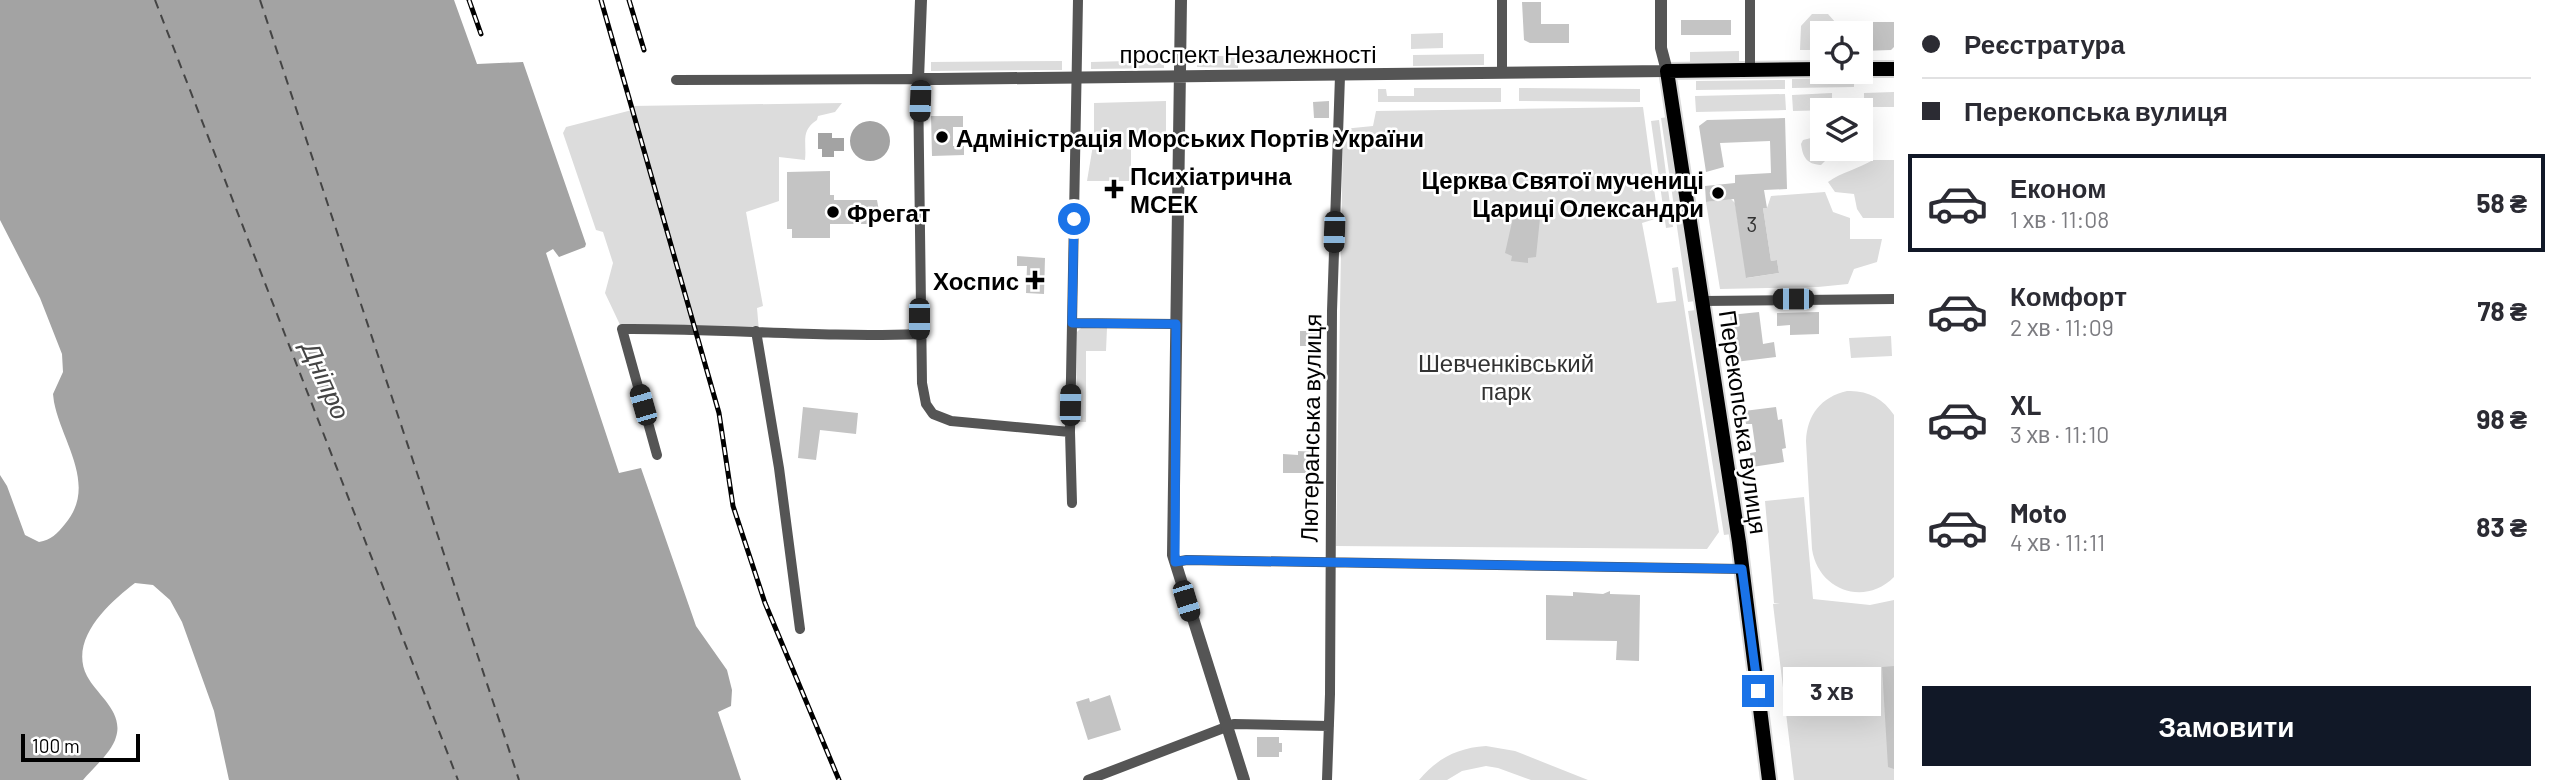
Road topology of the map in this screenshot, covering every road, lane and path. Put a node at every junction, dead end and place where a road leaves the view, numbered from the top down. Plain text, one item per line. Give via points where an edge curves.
1 (921, 0) edge
2 (1078, 0) edge
3 (1181, 0) edge
4 (1502, 0) edge
5 (1661, 0) edge
6 (1751, 0) edge
7 (1810, 69) edge
8 (1873, 69) edge
9 (1894, 69) edge
10 (1750, 70) junction
11 (1667, 71) junction
12 (1502, 72) junction
13 (1179, 76) junction
14 (1340, 76) junction
15 (1077, 78) junction
16 (918, 79) junction
17 (676, 80) dead end
18 (1894, 299) edge
19 (1703, 301) junction
20 (1072, 323) junction
21 (1176, 324) junction
22 (756, 331) junction
23 (919, 334) junction
24 (1070, 432) junction
25 (657, 455) dead end
26 (1072, 503) dead end
27 (1175, 562) junction
28 (1329, 564) junction
29 (1742, 569) junction
30 (800, 629) dead end
31 (1227, 726) junction
32 (1329, 726) junction
33 (1088, 780) edge
34 (1244, 780) edge
35 (1327, 780) edge
36 (1769, 780) edge

1 - 16 street
2 - 15 street
3 - 13 street
4 - 12 street
5 - 11 street via 1661,48
6 - 10 street
7 - 10 main road, проспект Незалежності
8 - 9 main road
10 - 11 main road, проспект Незалежності
11 - 12 street, проспект Незалежності
11 - 19 main road, Перекопська вулиця
12 - 14 street, проспект Незалежності
13 - 14 street, проспект Незалежності
13 - 15 street, проспект Незалежності
13 - 21 street
14 - 28 street, Лютеранська вулиця
15 - 16 street, проспект Незалежності
15 - 20 street
16 - 17 street, проспект Незалежності
16 - 23 street
18 - 19 street
19 - 29 main road, Перекопська вулиця
20 - 21 street
20 - 24 street
21 - 27 street
22 - 23 street
22 - 25 street via 622,329
22 - 30 street
23 - 24 street via 926,404 940,418
24 - 26 street
27 - 28 street
27 - 31 street
28 - 29 street
28 - 32 street, Лютеранська вулиця
29 - 36 main road, Перекопська вулиця
31 - 32 street
31 - 33 street
31 - 34 street
32 - 35 street, Лютеранська вулиця

